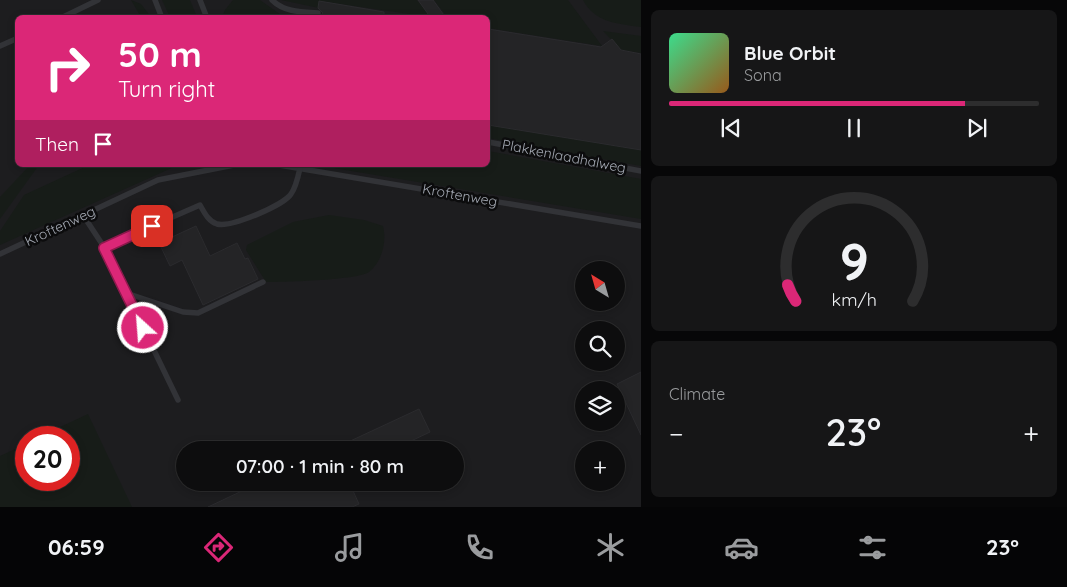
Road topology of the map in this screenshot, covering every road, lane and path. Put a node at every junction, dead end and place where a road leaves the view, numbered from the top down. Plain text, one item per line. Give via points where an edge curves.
1 (98, 0) edge
2 (155, 0) edge
3 (200, 0) edge
4 (272, 0) edge
5 (318, 14) dead end
6 (67, 15) edge
7 (161, 15) edge
8 (206, 15) edge
9 (15, 39) edge
10 (0, 46) edge
11 (490, 142) edge
12 (224, 167) edge
13 (293, 167) edge
14 (300, 168) junction
15 (641, 171) edge
16 (83, 215) junction
17 (641, 226) edge
18 (104, 248) junction
19 (0, 254) edge
20 (263, 282) dead end
21 (126, 292) junction
22 (178, 400) dead end

1 - 6 lane
2 - 7 lane
3 - 8 lane
4 - 5 lane via 278,6
9 - 10 lane
11 - 15 lane, Plakkenlaadhalweg
12 - 16 lane, Kroftenweg via 158,180
13 - 14 lane, Kroftenweg
14 - 17 lane, Kroftenweg
14 - 18 lane via 291,195 240,222 218,224 206,217 200,204
16 - 18 lane
16 - 19 lane, Kroftenweg
18 - 21 lane
20 - 21 lane via 198,313 183,312
21 - 22 lane

